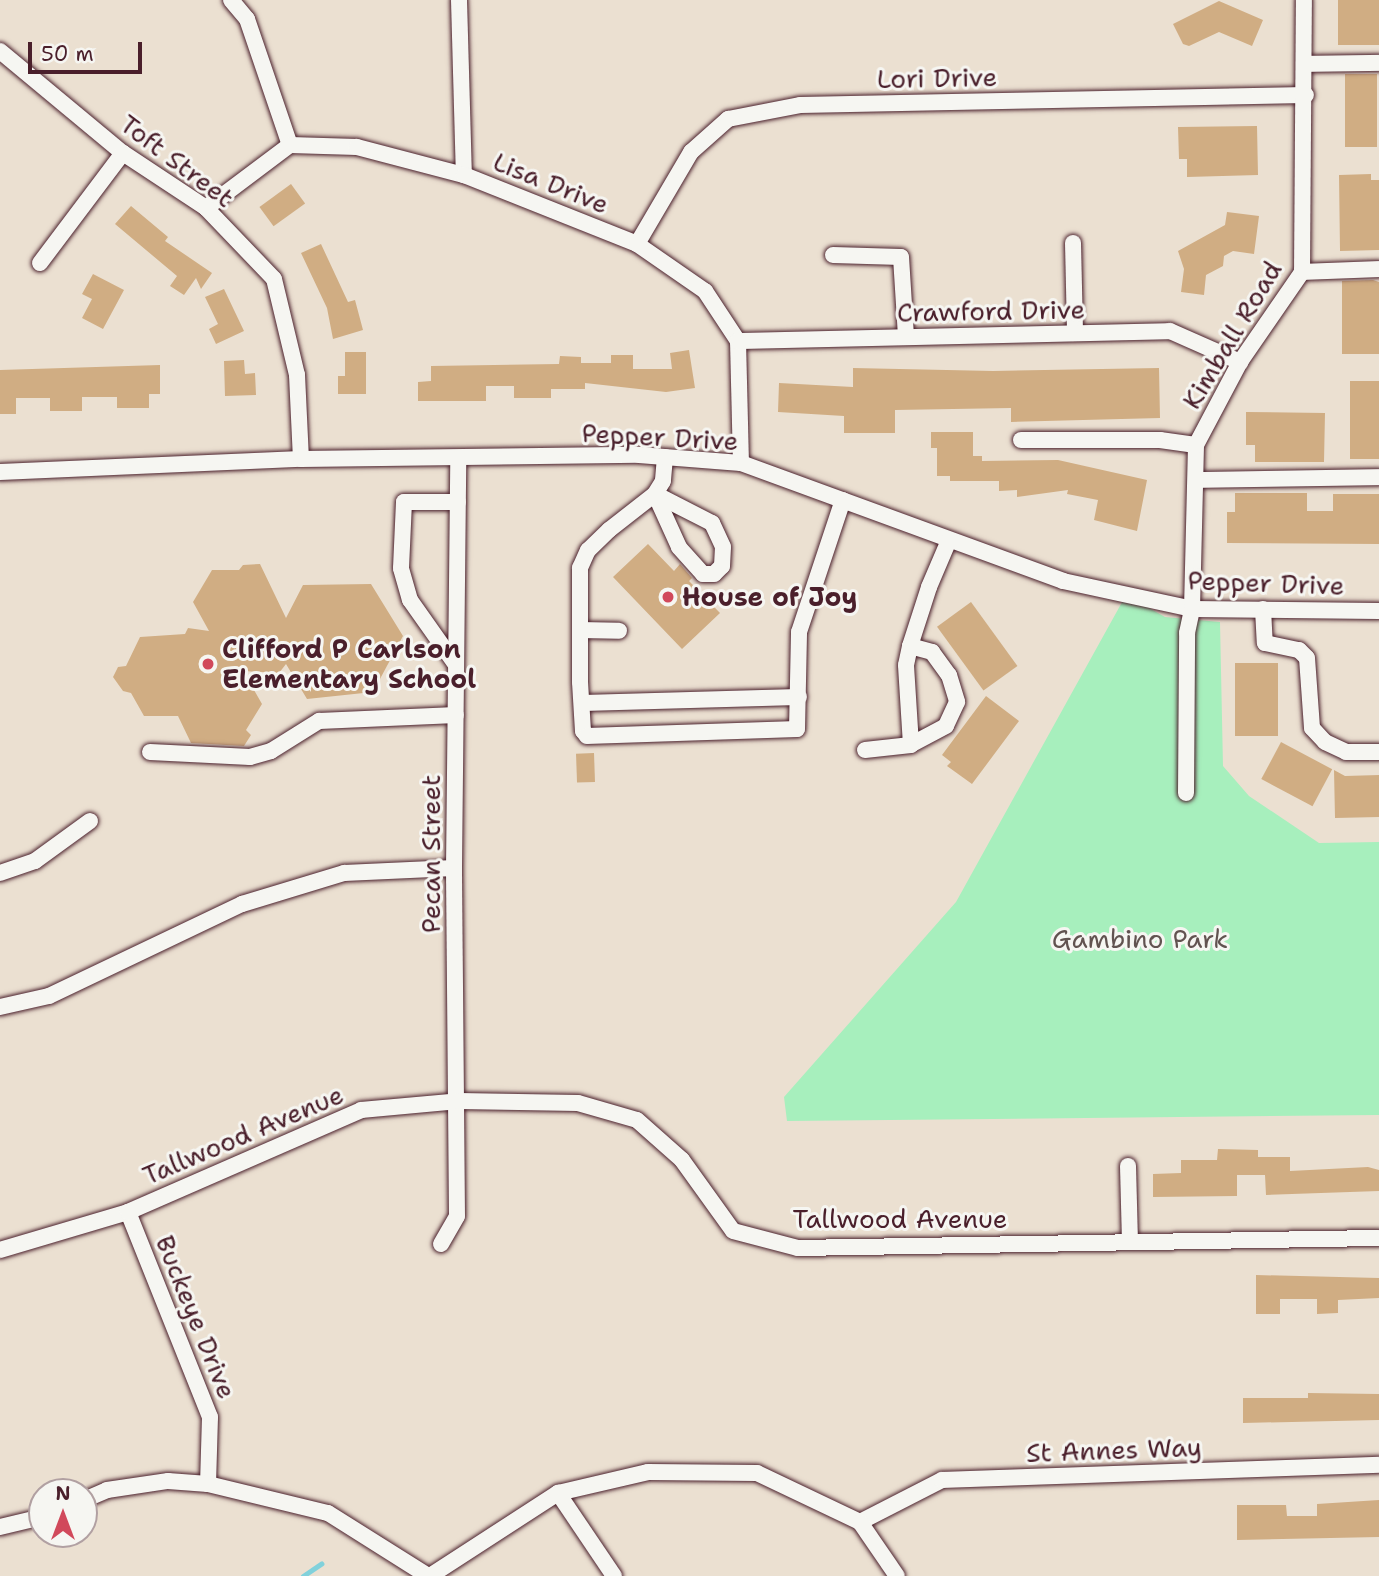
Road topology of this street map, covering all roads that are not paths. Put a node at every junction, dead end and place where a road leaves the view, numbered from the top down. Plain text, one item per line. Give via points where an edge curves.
1 (231, 0) edge
2 (459, 0) edge
3 (1304, 0) edge
4 (0, 51) edge
5 (1379, 63) edge
6 (1305, 64) junction
7 (1306, 95) junction
8 (289, 145) junction
9 (122, 153) junction
10 (464, 175) junction
11 (206, 208) junction
12 (1073, 243) dead end
13 (637, 244) junction
14 (833, 255) dead end
15 (40, 263) dead end
16 (1379, 269) edge
17 (1302, 272) junction
18 (1075, 333) junction
19 (905, 337) junction
20 (738, 341) junction
21 (1240, 362) junction
22 (1021, 440) dead end
23 (1196, 445) junction
24 (665, 457) junction
25 (301, 459) junction
26 (458, 459) junction
27 (741, 463) junction
28 (0, 472) edge
29 (1379, 477) edge
30 (1196, 480) junction
31 (655, 494) junction
32 (843, 500) junction
33 (458, 502) junction
34 (949, 540) junction
35 (1192, 609) junction
36 (1263, 609) junction
37 (1379, 611) edge
38 (580, 630) junction
39 (619, 631) dead end
40 (910, 646) junction
41 (456, 665) junction
42 (799, 697) junction
43 (582, 703) junction
44 (456, 715) junction
45 (911, 745) junction
46 (864, 750) dead end
47 (150, 752) dead end
48 (1379, 752) edge
49 (1186, 793) dead end
50 (90, 821) dead end
51 (454, 867) junction
52 (0, 873) edge
53 (0, 1007) edge
54 (459, 1101) junction
55 (1128, 1166) dead end
56 (128, 1212) junction
57 (1379, 1238) edge
58 (1130, 1241) junction
59 (441, 1244) dead end
60 (0, 1250) edge
61 (1379, 1465) edge
62 (208, 1484) junction
63 (558, 1493) junction
64 (98, 1494) edge
65 (28, 1520) edge
66 (860, 1522) junction
67 (0, 1527) edge
68 (429, 1576) edge
69 (614, 1576) edge
70 (897, 1576) edge

1 - 8 street via 247,19
2 - 10 street
3 - 6 street, Kimball Road
4 - 9 street, Toft Street
5 - 6 street
6 - 7 street, Kimball Road
7 - 13 street, Lori Drive via 800,106 728,119 691,152
7 - 17 street, Kimball Road
8 - 10 street, Lisa Drive via 357,147
8 - 11 street
9 - 11 street, Toft Street
9 - 15 street
10 - 13 street, Lisa Drive
11 - 25 street, Toft Street via 274,279 297,375
12 - 18 street
13 - 20 street, Lisa Drive via 705,291
14 - 19 street via 901,257
16 - 17 street
17 - 21 street, Kimball Road
18 - 19 street, Crawford Drive
18 - 21 street, Crawford Drive via 1170,331
19 - 20 street, Crawford Drive
20 - 27 street
21 - 23 street, Kimball Road
22 - 23 street via 1160,440
23 - 30 street, Kimball Road
24 - 26 street, Pepper Drive
24 - 27 street, Pepper Drive
24 - 31 street via 663,481
25 - 26 street, Pepper Drive
25 - 28 street, Pepper Drive
26 - 33 street, Pecan Street
27 - 32 street, Pepper Drive
29 - 30 street
30 - 35 street, Kimball Road
31 - 31 street via 679,547 703,574 714,574 722,566 723,547 712,523
31 - 38 street via 609,530 583,558
32 - 34 street, Pepper Drive
32 - 42 street via 803,614
33 - 41 street, Pecan Street
33 - 41 street via 404,502 401,568 410,600
34 - 35 street, Pepper Drive via 1063,582
34 - 40 street
35 - 36 street, Pepper Drive
35 - 49 street, Kimball Road via 1186,634
36 - 37 street, Pepper Drive
36 - 48 street via 1265,643 1299,650 1307,658 1312,728 1325,742 1346,752
38 - 39 street
38 - 43 street
40 - 45 street via 904,684
40 - 45 street via 932,652 949,675 957,702 946,726
41 - 44 street, Pecan Street
42 - 43 street
42 - 43 street via 800,726 791,731 587,736
44 - 47 street via 320,722 271,751 250,757
44 - 51 street, Pecan Street
45 - 46 street
50 - 52 street via 35,862
51 - 53 street via 344,873 255,900 49,996
51 - 54 street, Pecan Street
54 - 56 street, Tallwood Avenue via 361,1110
54 - 58 street, Tallwood Avenue via 578,1103 637,1120 682,1160 733,1231 798,1248
54 - 59 street, Pecan Street via 457,1216
55 - 58 street
56 - 60 street, Tallwood Avenue
56 - 62 street, Buckeye Drive via 210,1417
57 - 58 street, Tallwood Avenue
61 - 66 street, St Annes Way via 942,1480
62 - 64 street via 168,1481
62 - 68 street via 328,1513
63 - 66 street via 648,1472 757,1473
63 - 68 street
63 - 69 street
65 - 67 street
66 - 70 street

